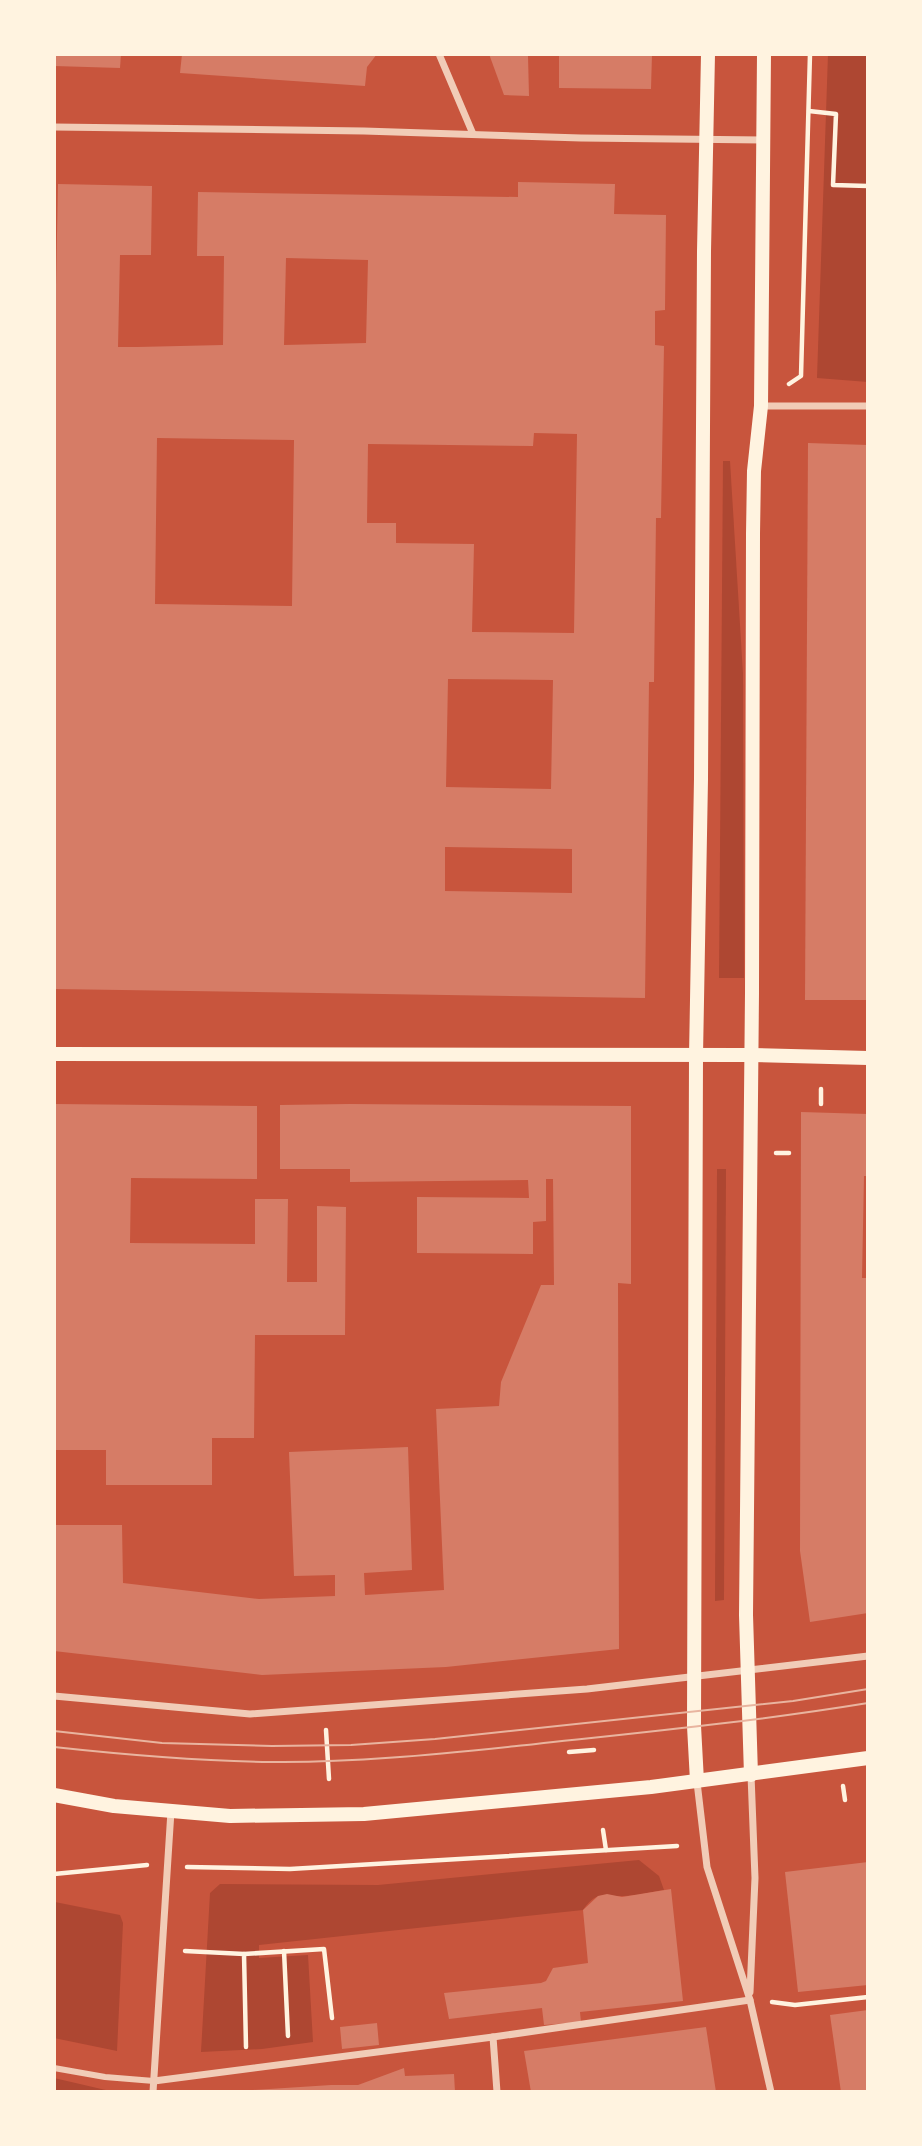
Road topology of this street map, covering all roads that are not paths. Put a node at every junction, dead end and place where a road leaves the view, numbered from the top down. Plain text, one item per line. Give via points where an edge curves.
1 (439, 54) edge
2 (708, 54) edge
3 (764, 54) edge
4 (54, 127) edge
5 (473, 134) junction
6 (706, 141) junction
7 (764, 141) junction
8 (761, 406) junction
9 (868, 406) edge
10 (54, 1054) edge
11 (751, 1055) junction
12 (696, 1056) junction
13 (868, 1058) edge
14 (868, 1656) edge
15 (748, 1670) junction
16 (694, 1676) junction
17 (54, 1696) edge
18 (868, 1758) edge
19 (751, 1775) junction
20 (697, 1781) junction
21 (54, 1795) edge
22 (171, 1811) junction
23 (750, 2000) junction
24 (493, 2037) junction
25 (54, 2068) edge
26 (154, 2081) junction
27 (153, 2092) edge
28 (497, 2092) edge
29 (771, 2092) edge

1 - 5 street
2 - 6 main road
3 - 7 main road
4 - 5 street
5 - 6 street
6 - 7 street
6 - 12 main road
7 - 8 main road
8 - 9 street
8 - 11 main road via 753,482
10 - 12 main road
11 - 12 main road
11 - 13 main road
11 - 15 main road
12 - 16 main road
14 - 15 street
15 - 16 street
15 - 19 main road
16 - 17 street via 587,1689 250,1714
16 - 20 main road
18 - 19 main road
19 - 20 main road
19 - 23 street via 755,1878
20 - 22 main road via 364,1814 230,1816
20 - 23 street via 707,1867
21 - 22 main road
22 - 26 street
23 - 24 street
23 - 29 street
24 - 26 street
24 - 28 street
25 - 26 street
26 - 27 street

